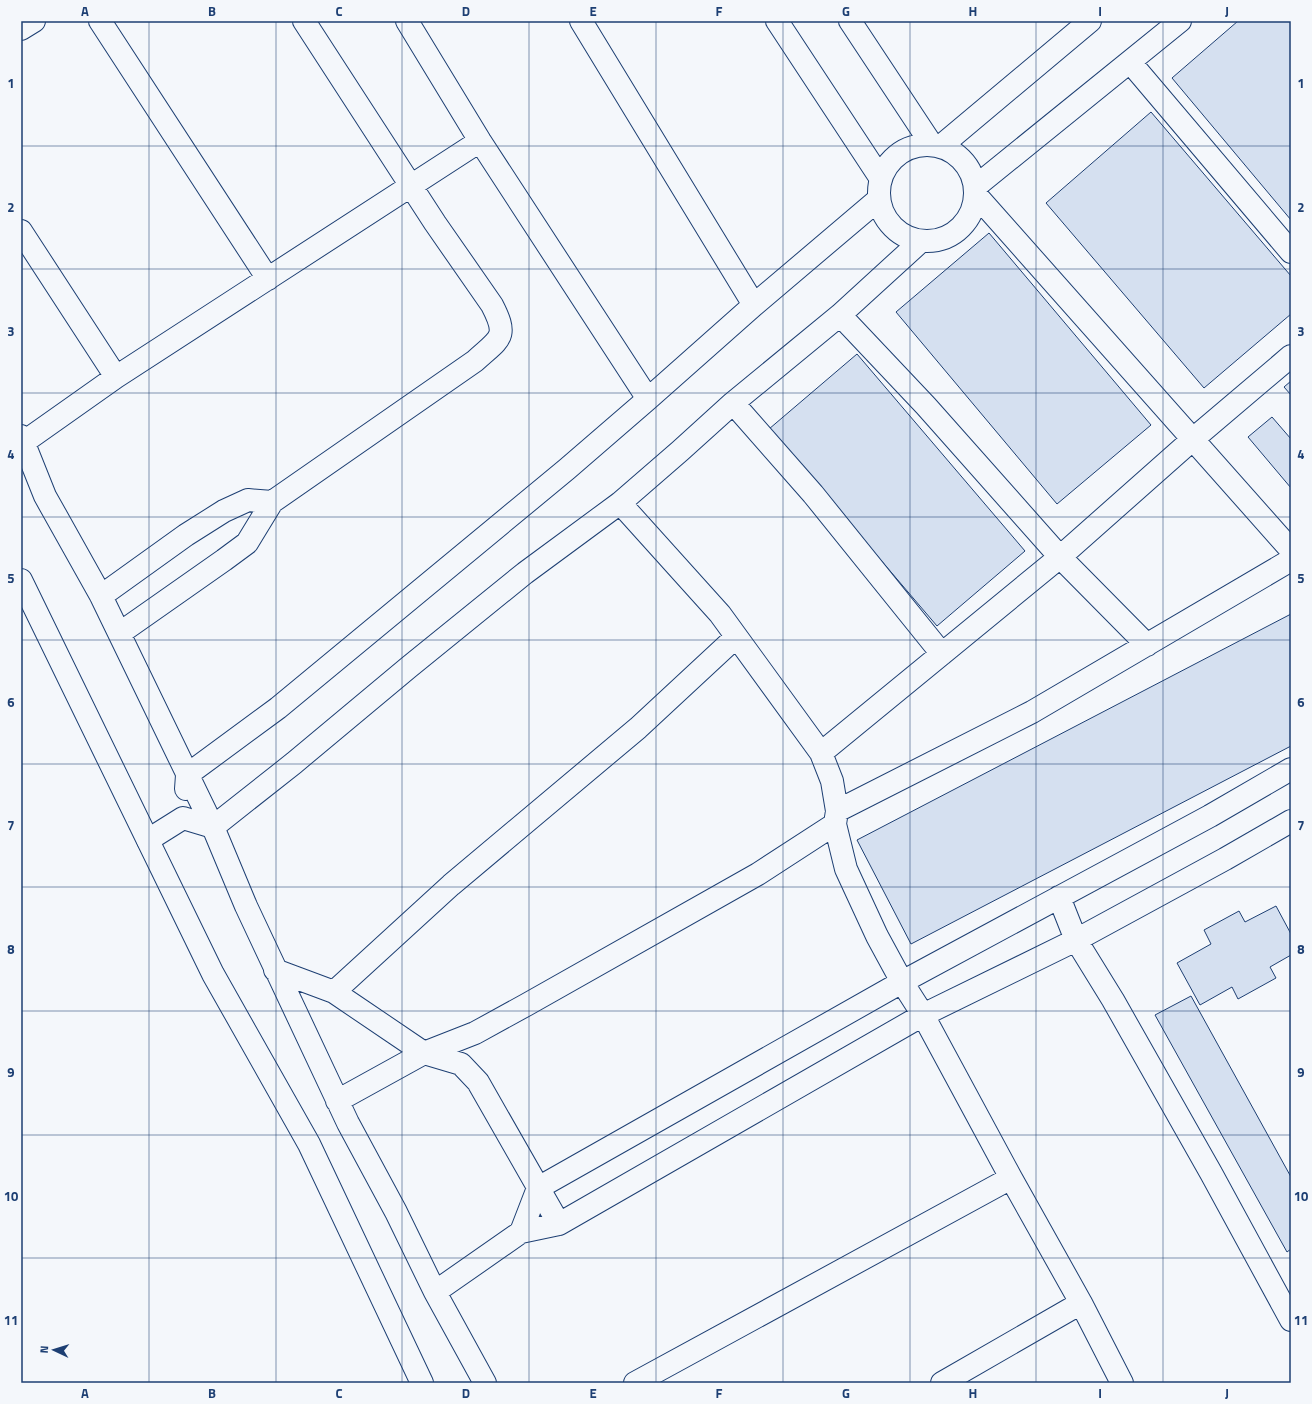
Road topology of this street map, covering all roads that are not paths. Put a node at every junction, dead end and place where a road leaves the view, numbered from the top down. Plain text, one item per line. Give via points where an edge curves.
1 (34, 21) edge
2 (100, 21) edge
3 (304, 21) edge
4 (407, 21) edge
5 (581, 21) edge
6 (777, 21) edge
7 (850, 21) edge
8 (1090, 21) edge
9 (1180, 21) edge
10 (21, 29) edge
11 (1130, 62) junction
12 (480, 141) junction
13 (936, 146) junction
14 (411, 186) junction
15 (880, 189) junction
16 (975, 191) junction
17 (21, 231) edge
18 (921, 241) junction
19 (1291, 252) edge
20 (268, 279) junction
21 (754, 306) junction
22 (840, 315) junction
23 (1291, 356) edge
24 (116, 378) junction
25 (648, 399) junction
26 (733, 403) junction
27 (22, 439) edge
28 (1192, 440) junction
29 (272, 502) junction
30 (620, 503) junction
31 (1291, 550) edge
32 (1060, 557) junction
33 (1291, 560) edge
34 (21, 580) edge
35 (102, 596) junction
36 (120, 633) junction
37 (736, 637) junction
38 (1147, 645) junction
39 (942, 654) junction
40 (821, 754) junction
41 (1291, 769) edge
42 (187, 775) junction
43 (183, 818) junction
44 (836, 818) junction
45 (1291, 821) edge
46 (213, 827) junction
47 (148, 840) junction
48 (1059, 897) junction
49 (1076, 940) junction
50 (275, 970) junction
51 (902, 982) junction
52 (334, 992) junction
53 (923, 1015) junction
54 (424, 1053) junction
55 (337, 1101) junction
56 (1011, 1178) junction
57 (538, 1188) junction
58 (559, 1224) junction
59 (521, 1232) junction
60 (435, 1292) junction
61 (1081, 1303) junction
62 (1291, 1320) edge
63 (422, 1383) edge
64 (485, 1383) edge
65 (635, 1383) edge
66 (942, 1383) edge
67 (1122, 1383) edge

1 - 10 street
2 - 20 street
3 - 14 street
4 - 12 street
5 - 21 street
6 - 15 street
7 - 13 street
8 - 13 street
9 - 11 street
11 - 16 street
11 - 19 street
12 - 14 street
12 - 25 street
13 - 15 street via 916,146 901,153 889,164
13 - 16 street via 948,149 961,159 970,172
14 - 20 street
14 - 29 street via 492,305 499,320 499,339 475,361
15 - 18 street via 884,214 894,228 906,237
15 - 21 street
16 - 18 street via 970,216 962,227 950,236
16 - 28 street
17 - 24 street
18 - 22 street
20 - 24 street
21 - 25 street
22 - 26 street
22 - 32 street via 926,406
23 - 28 street
24 - 27 street
25 - 42 street via 278,708
26 - 30 street
26 - 39 street via 813,494
27 - 35 street via 45,496
28 - 31 street
28 - 32 street
29 - 35 street via 248,500 224,511 186,534
29 - 36 street via 246,542 218,565
30 - 37 street via 720,614
30 - 46 street via 524,573
32 - 38 street
32 - 39 street
33 - 38 street
34 - 47 street
35 - 36 street
36 - 42 street
37 - 40 street
37 - 52 street via 638,728 451,885
38 - 44 street via 1032,712
39 - 40 street
40 - 44 street via 832,781
41 - 48 street via 1210,816
42 - 43 street
42 - 46 street
43 - 46 street
43 - 47 street
44 - 51 street via 846,869 876,936
44 - 54 street via 758,874 475,1033
45 - 49 street
46 - 50 street
47 - 63 street via 213,974 309,1144
48 - 49 street
48 - 51 street
49 - 53 street
49 - 62 street via 1211,1173
50 - 52 street
50 - 55 street
51 - 53 street
51 - 57 street
52 - 54 street
53 - 56 street
53 - 58 street
54 - 55 street
54 - 57 street via 461,1064 478,1082
55 - 60 street
56 - 61 street
56 - 65 street
57 - 58 street
57 - 59 street
58 - 59 street
59 - 60 street
60 - 64 street
61 - 66 street
61 - 67 street

